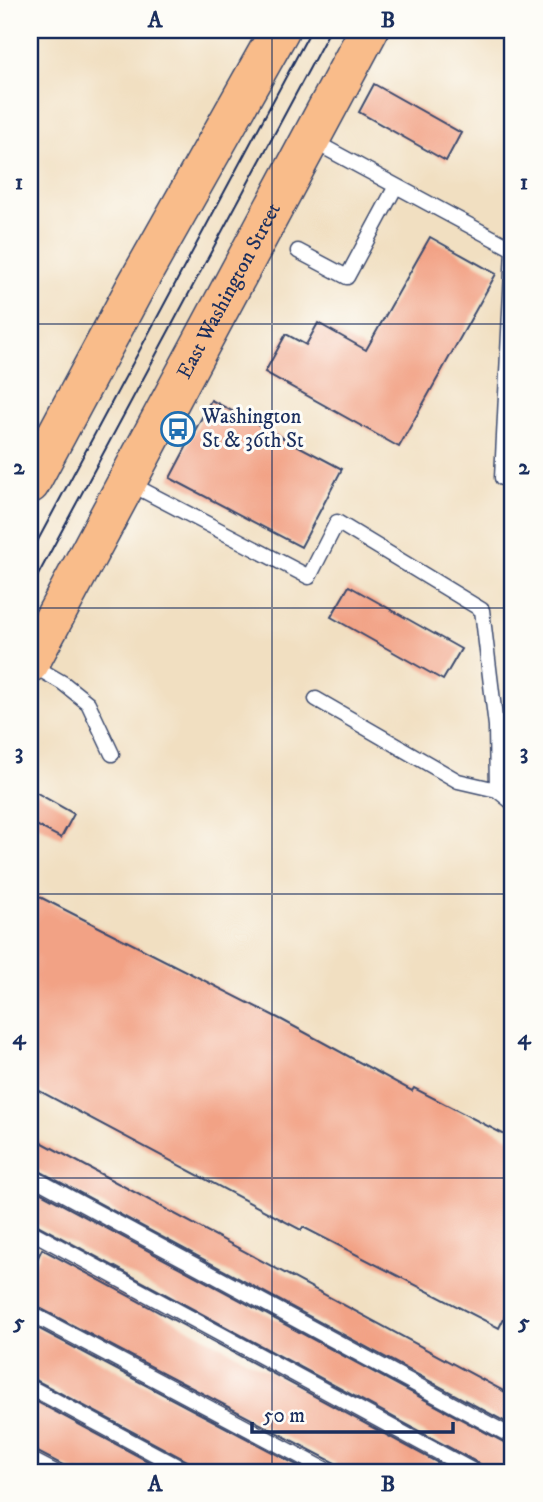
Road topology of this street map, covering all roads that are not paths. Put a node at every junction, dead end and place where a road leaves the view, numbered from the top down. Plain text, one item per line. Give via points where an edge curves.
1 (280, 30) edge
2 (369, 30) edge
3 (310, 139) junction
4 (396, 186) junction
5 (298, 251) dead end
6 (502, 478) dead end
7 (126, 481) junction
8 (30, 484) edge
9 (30, 663) edge
10 (316, 699) dead end
11 (112, 754) dead end
12 (497, 790) junction
13 (513, 803) edge
14 (30, 1176) edge
15 (30, 1231) edge
16 (30, 1313) edge
17 (30, 1387) edge
18 (513, 1437) edge
19 (30, 1459) edge
20 (55, 1472) edge
21 (188, 1472) edge
22 (330, 1472) edge
23 (475, 1472) edge

1 - 8 main road
2 - 3 main road, East Washington Street
3 - 4 lane
3 - 7 main road, East Washington Street
4 - 5 lane via 347,277
4 - 6 lane via 513,249
7 - 9 main road, East Washington Street
7 - 12 lane via 309,577 337,522 482,610 496,726
9 - 11 lane via 88,703
10 - 12 lane via 458,781
12 - 13 lane
14 - 18 lane
15 - 23 lane
16 - 22 lane
17 - 21 lane
19 - 20 lane

